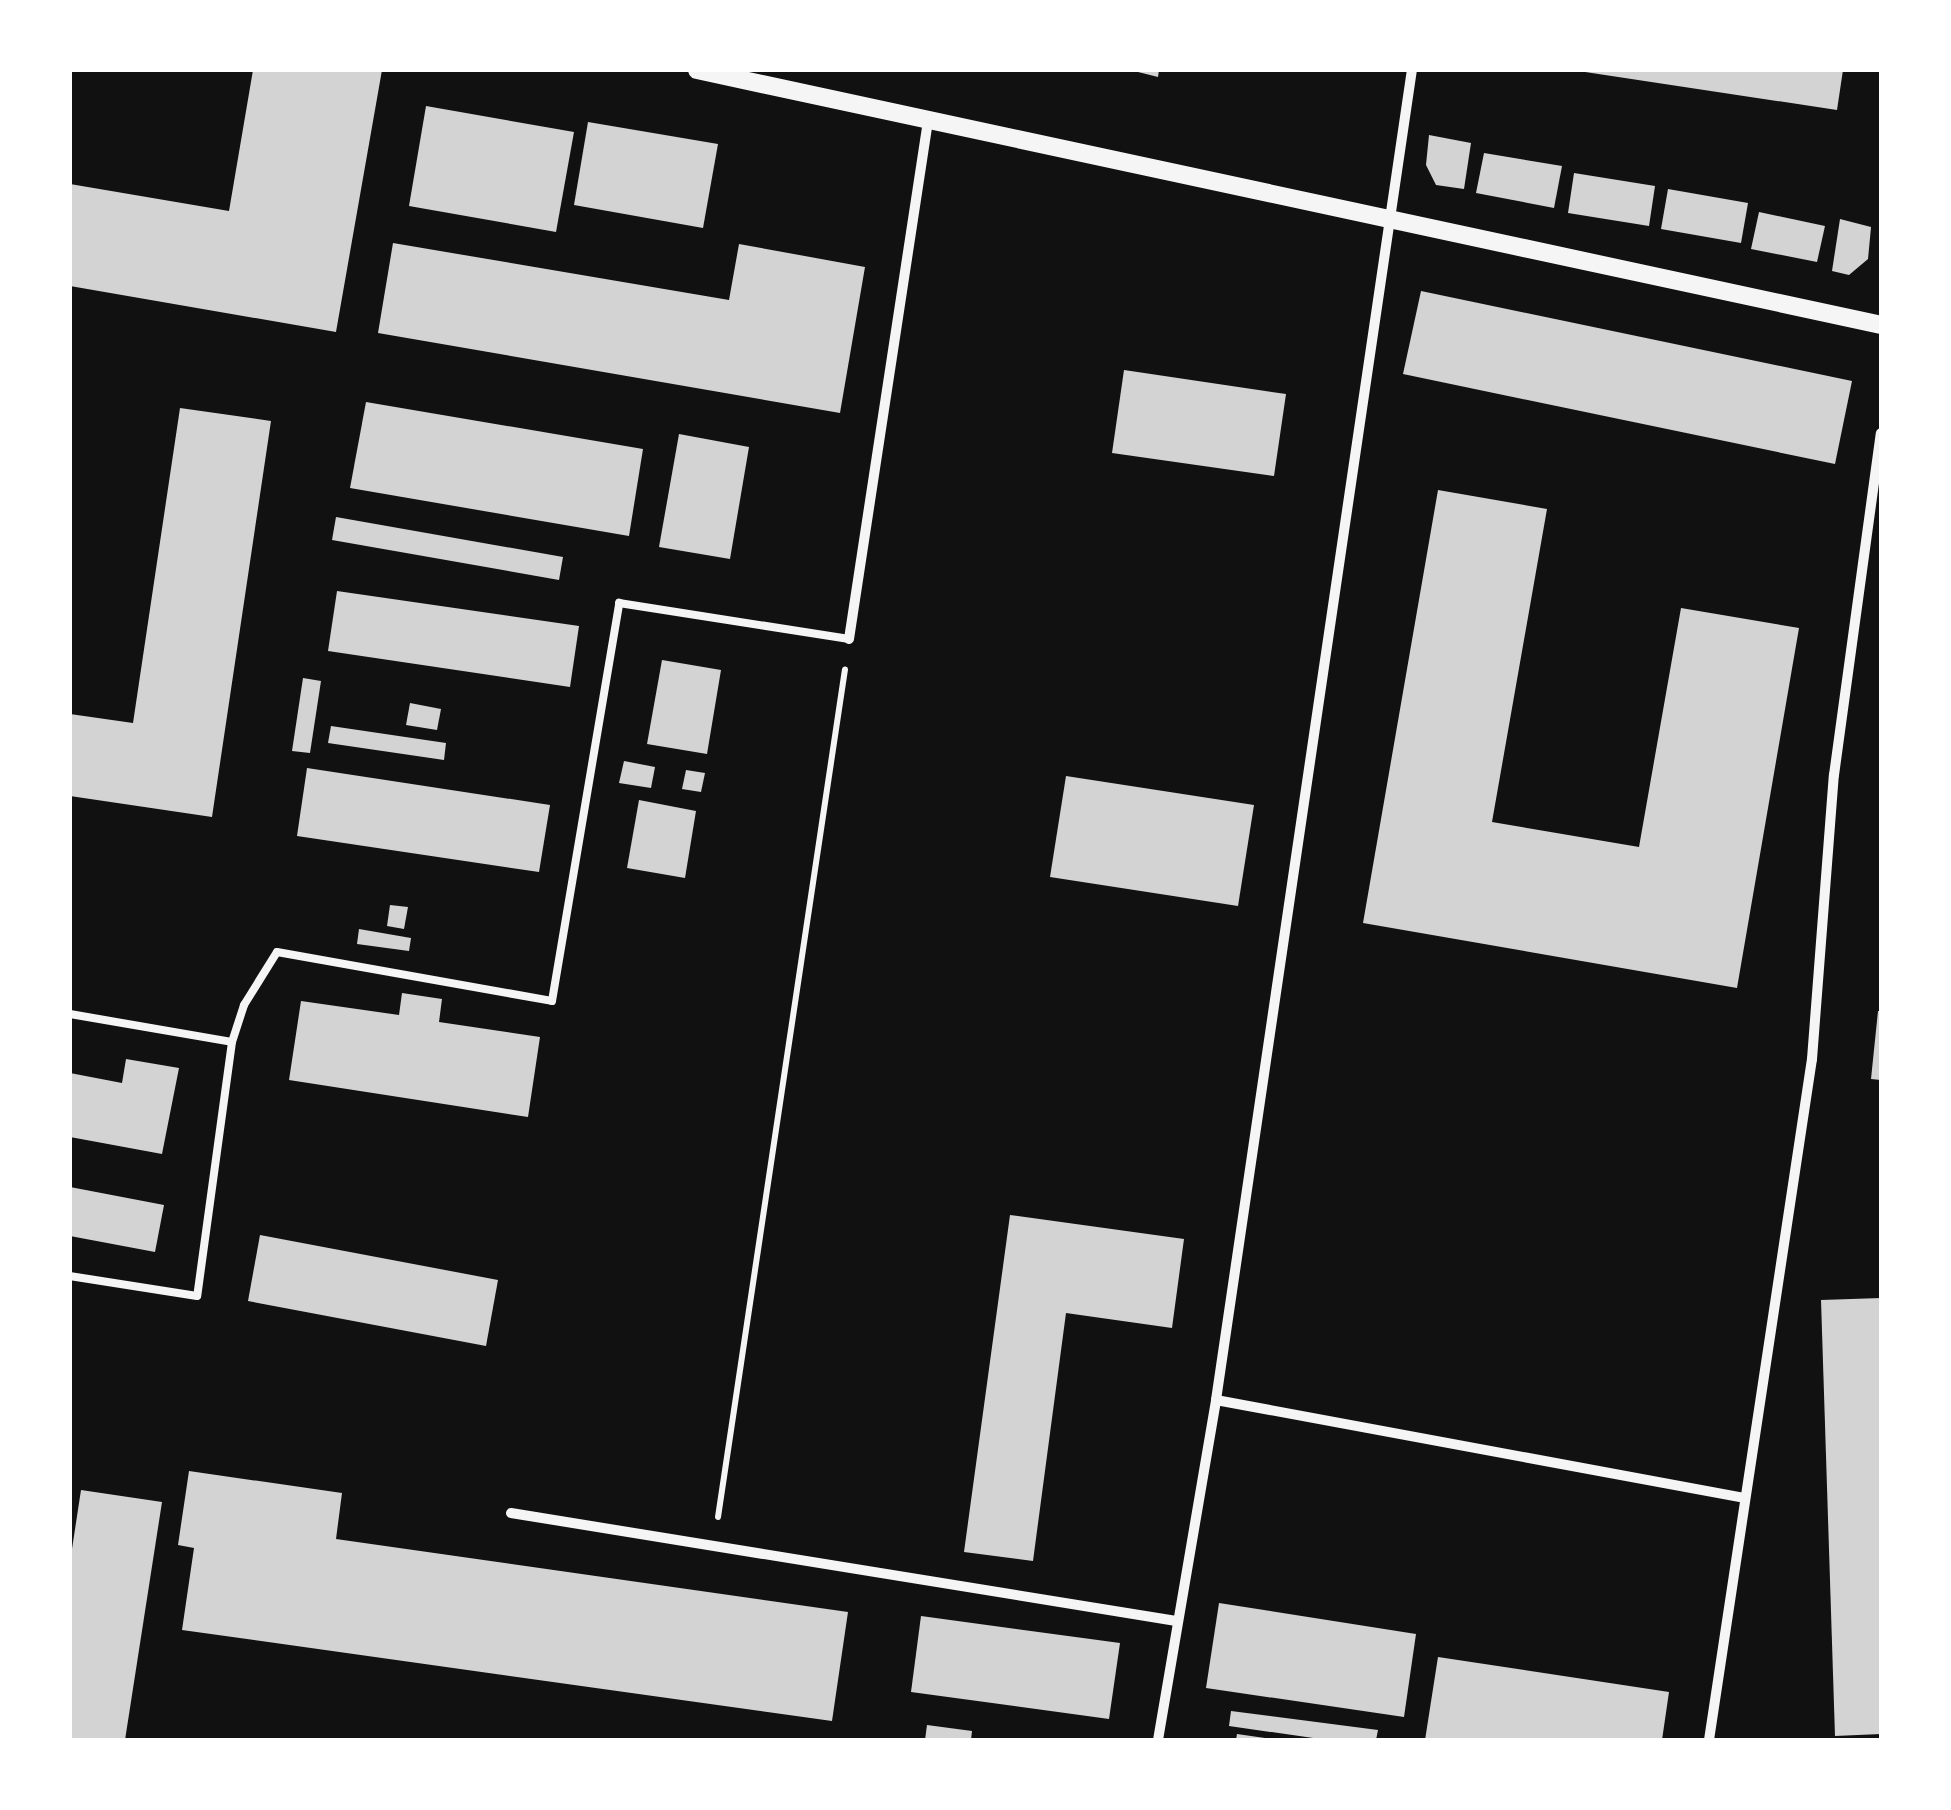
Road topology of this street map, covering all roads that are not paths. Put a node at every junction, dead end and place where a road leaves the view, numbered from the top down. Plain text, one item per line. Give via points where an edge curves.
1 (1412, 70) edge
2 (703, 71) edge
3 (928, 121) junction
4 (1390, 220) junction
5 (1881, 325) edge
6 (1881, 433) edge
7 (850, 638) joint
8 (70, 1014) edge
9 (232, 1042) junction
10 (70, 1276) edge
11 (1216, 1400) junction
12 (1744, 1498) junction
13 (511, 1512) dead end
14 (1176, 1621) junction
15 (1158, 1740) edge
16 (1709, 1740) edge

1 - 4 street
2 - 3 street
3 - 4 street
3 - 7 street
4 - 5 street
4 - 11 street
6 - 12 street via 1834,775 1812,1059
7 - 9 lane via 619,603 552,1001 277,952 244,1005
8 - 9 lane
9 - 10 lane via 197,1296
11 - 12 street
11 - 14 street
12 - 16 street
13 - 14 street
14 - 15 street

